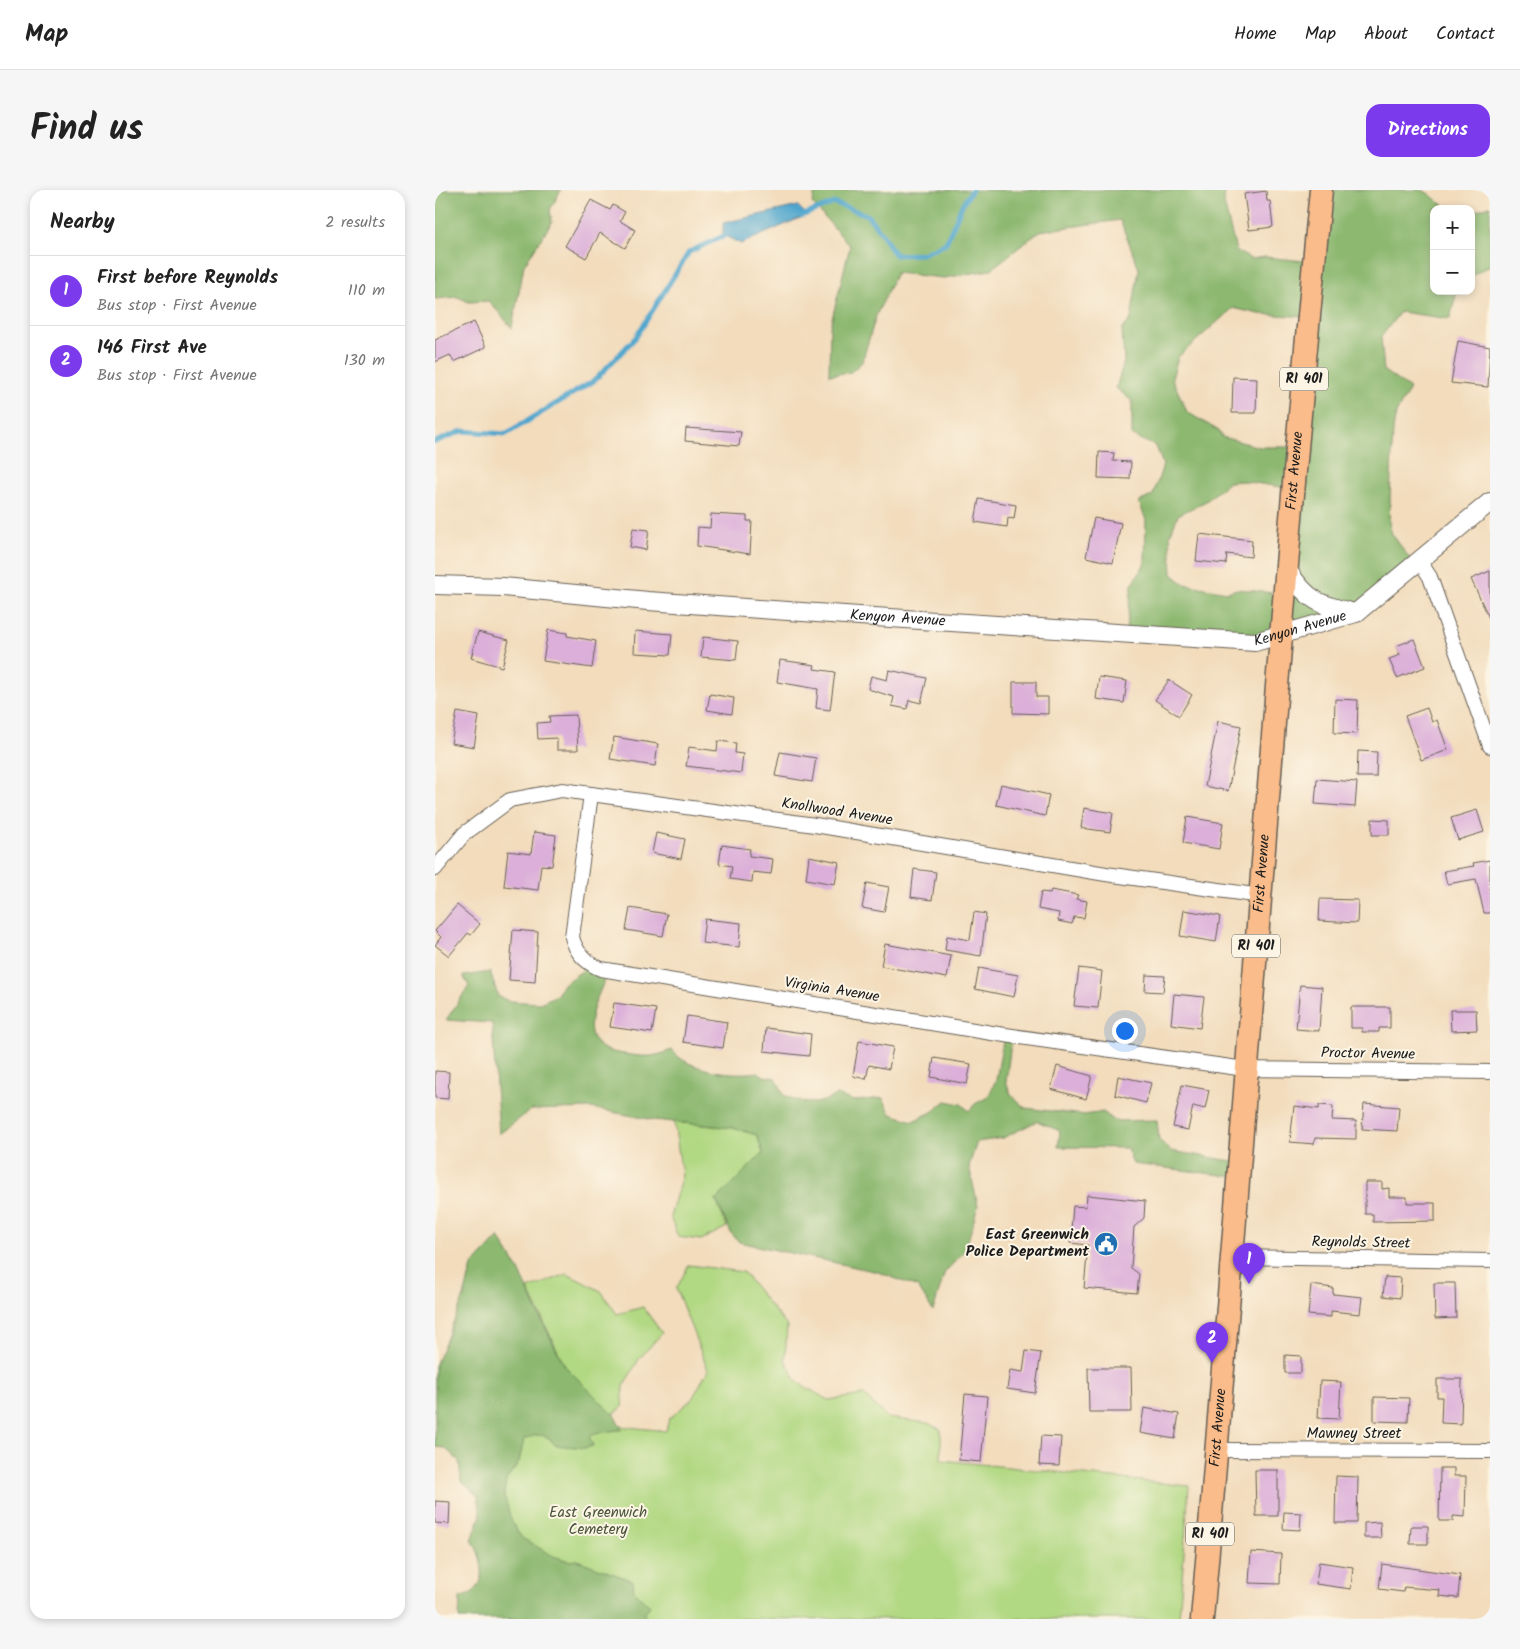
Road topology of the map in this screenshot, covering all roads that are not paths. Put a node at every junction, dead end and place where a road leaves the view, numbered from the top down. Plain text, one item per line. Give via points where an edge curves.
1 (1321, 190) edge
2 (1490, 502) edge
3 (1419, 560) junction
4 (1287, 569) junction
5 (435, 584) edge
6 (1356, 614) junction
7 (1282, 636) junction
8 (1490, 746) edge
9 (591, 794) junction
10 (435, 869) edge
11 (1261, 896) junction
12 (1245, 1069) junction
13 (1490, 1072) edge
14 (1232, 1257) junction
15 (1490, 1261) edge
16 (1217, 1450) junction
17 (1490, 1451) edge
18 (1202, 1619) edge

1 - 4 main road, First Avenue / RI 401
2 - 3 street, Kenyon Avenue
3 - 6 street, Kenyon Avenue
3 - 8 street via 1429,577
4 - 6 street, Kenyon Avenue via 1298,587 1322,606
4 - 7 main road, First Avenue / RI 401
5 - 7 street, Kenyon Avenue via 503,586 648,601 1237,641 1255,642
6 - 7 street, Kenyon Avenue
7 - 11 main road, First Avenue / RI 401
9 - 10 street, Knollwood Avenue via 561,790 510,800 471,828 448,850
9 - 11 street, Knollwood Avenue via 806,824
9 - 12 street, Virginia Avenue via 572,937 579,953 592,965 998,1034
11 - 12 main road, First Avenue / RI 401
12 - 13 street, Proctor Avenue
12 - 14 main road, First Avenue / RI 401
14 - 15 street, Reynolds Street
14 - 16 main road, First Avenue / RI 401
16 - 17 street, Mawney Street
16 - 18 main road, First Avenue / RI 401

